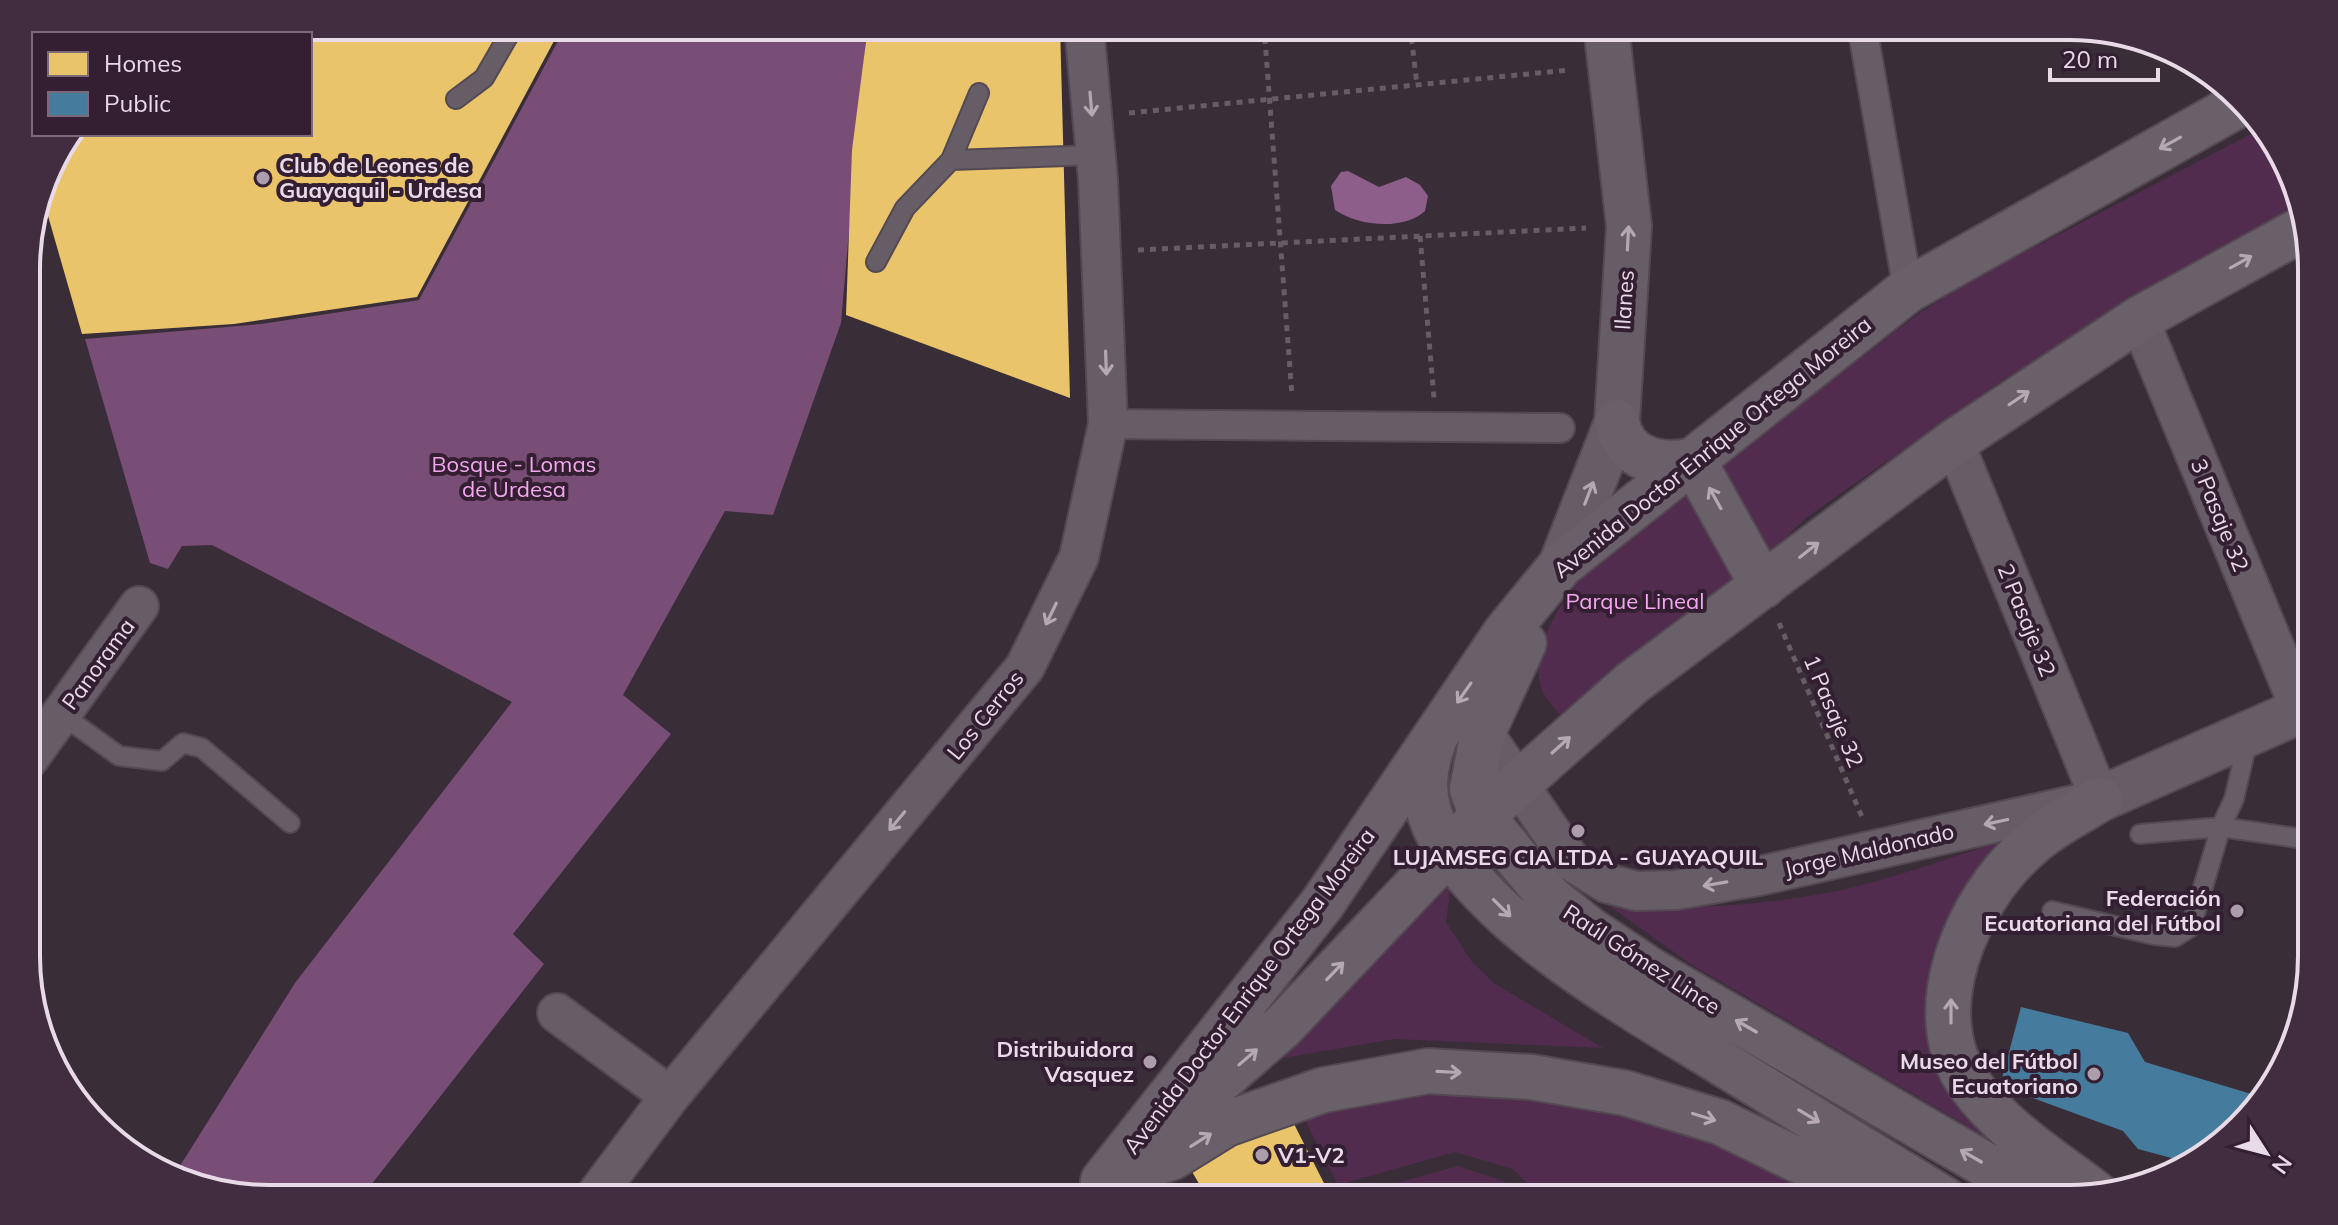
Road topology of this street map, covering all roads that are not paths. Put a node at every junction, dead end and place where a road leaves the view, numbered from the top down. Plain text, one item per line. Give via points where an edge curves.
1 (506, 40) edge
2 (1085, 40) edge
3 (1608, 40) edge
4 (1864, 40) edge
5 (979, 93) dead end
6 (456, 99) dead end
7 (2232, 109) edge
8 (1096, 155) junction
9 (951, 160) junction
10 (2295, 233) edge
11 (876, 262) dead end
12 (1908, 290) junction
13 (2139, 319) junction
14 (1617, 422) junction
15 (1108, 424) junction
16 (1560, 428) dead end
17 (1954, 442) junction
18 (1693, 460) junction
19 (1561, 565) junction
20 (1763, 586) junction
21 (139, 606) dead end
22 (2298, 689) edge
23 (2298, 712) edge
24 (61, 714) junction
25 (1483, 732) junction
26 (2249, 734) junction
27 (40, 743) edge
28 (1518, 784) junction
29 (2100, 799) junction
30 (1407, 805) junction
31 (1482, 816) junction
32 (290, 823) dead end
33 (2221, 827) junction
34 (2140, 834) dead end
35 (2298, 838) edge
36 (1449, 851) junction
37 (2052, 911) dead end
38 (557, 1013) dead end
39 (670, 1096) junction
40 (603, 1185) edge
41 (1098, 1185) edge
42 (1100, 1185) edge
43 (1106, 1185) edge
44 (1848, 1185) edge
45 (1921, 1185) edge
46 (2034, 1185) edge
47 (2085, 1185) edge

1 - 6 lane via 484,78
2 -> 8 street, Los Cerros
14 -> 3 street, Ilanes via 1629,226
4 - 12 street
5 - 9 lane
7 -> 12 main road, Avenida Doctor Enrique Ortega Moreira
8 - 9 lane
8 -> 15 street, Los Cerros
9 - 11 lane via 905,208
13 -> 10 main road, Avenida Doctor Enrique Ortega Moreira
12 - 18 main road, Avenida Doctor Enrique Ortega Moreira
17 -> 13 main road, Avenida Doctor Enrique Ortega Moreira
13 - 22 street, 3 Pasaje 32
14 - 18 main road via 1626,444 1644,458 1667,464
19 -> 14 street, Ilanes
15 - 16 street
15 -> 39 street, Los Cerros via 1079,557 1025,667
20 -> 17 main road, Avenida Doctor Enrique Ortega Moreira
17 - 29 street, 2 Pasaje 32
18 - 19 main road, Avenida Doctor Enrique Ortega Moreira
20 -> 18 main road
19 - 25 main road, Raúl Gómez Lince
19 -> 30 main road, Avenida Doctor Enrique Ortega Moreira via 1506,632 1440,728
28 -> 20 main road, Avenida Doctor Enrique Ortega Moreira via 1632,683
21 - 24 street, Panorama
23 - 26 street, Jorge Maldonado
24 - 27 street, Panorama
24 - 32 lane via 119,756 162,761 183,743 202,748
25 - 28 street, Jorge Maldonado
25 - 31 main road, Raúl Gómez Lince via 1472,783
26 - 29 street, Jorge Maldonado
26 - 33 lane via 2234,799
29 -> 28 street, Jorge Maldonado via 1719,883 1636,891 1606,883 1571,861
28 - 31 main road, Avenida Doctor Enrique Ortega Moreira
47 -> 29 main road via 1998,1119 1969,1084 1956,1055 1950,1017 1961,942 1989,891 2029,846
30 - 31 main road via 1458,804
30 - 36 main road, Raúl Gómez Lince via 1437,831
30 - 41 main road, Avenida Doctor Enrique Ortega Moreira
31 - 36 main road, Avenida Doctor Enrique Ortega Moreira
46 -> 31 main road, Raúl Gómez Lince via 1984,1164 1614,946 1550,898
33 - 34 lane
33 - 35 lane
33 - 37 lane via 2191,927 2175,937
42 -> 36 main road, Avenida Doctor Enrique Ortega Moreira via 1282,1027
36 -> 45 main road, Raúl Gómez Lince via 1523,929 1581,974
38 - 39 street
39 - 40 street, Los Cerros
43 -> 44 main road via 1171,1158 1226,1124 1323,1090 1428,1071 1531,1077 1625,1093 1720,1122

